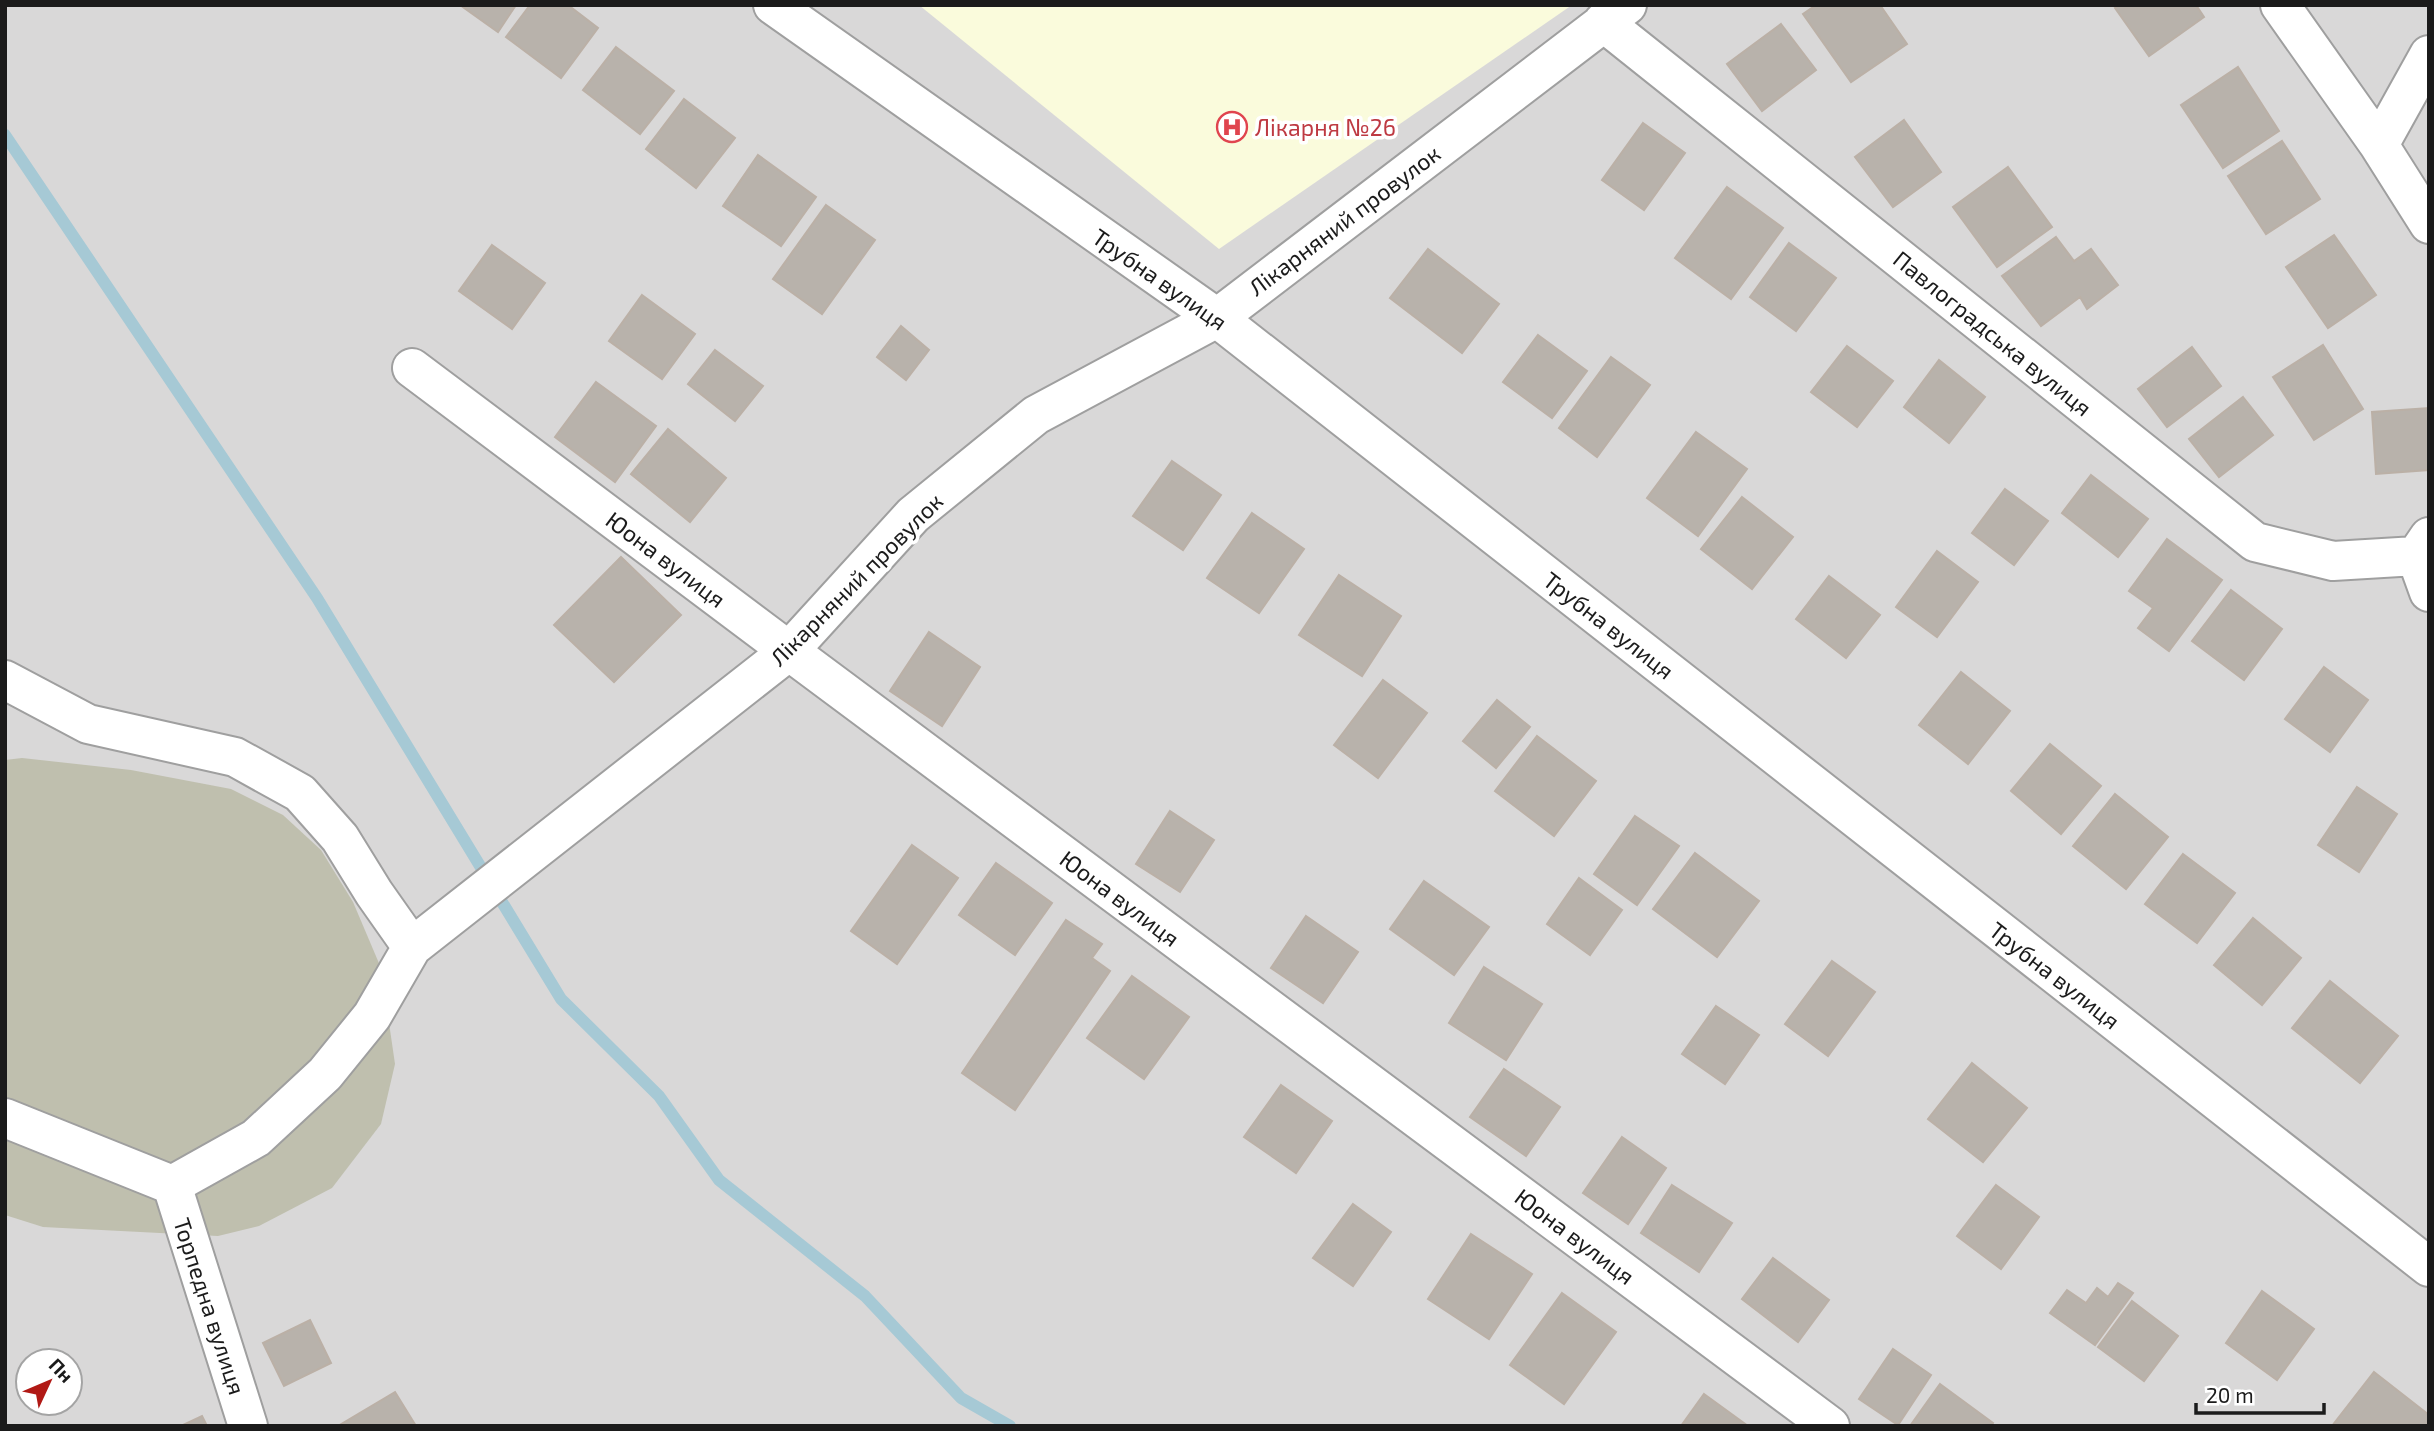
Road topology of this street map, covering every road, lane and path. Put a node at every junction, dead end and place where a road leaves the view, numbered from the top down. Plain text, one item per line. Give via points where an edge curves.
1 (773, 5) edge
2 (2280, 5) edge
3 (1615, 14) edge
4 (2429, 55) edge
5 (2379, 145) junction
6 (2429, 224) edge
7 (1217, 318) junction
8 (412, 368) dead end
9 (2422, 547) edge
10 (2429, 592) edge
11 (789, 651) junction
12 (5, 680) edge
13 (412, 947) junction
14 (5, 1118) edge
15 (172, 1185) junction
16 (2428, 1263) edge
17 (248, 1426) edge
18 (1830, 1426) edge

1 - 7 street, Трубна вулиця
2 - 5 street
3 - 7 street, Лікарняний провулок
3 - 9 street, Павлоградська вулиця via 2255,542 2333,561
4 - 5 street
5 - 6 street
7 - 11 street, Лікарняний провулок via 1037,415 913,515
7 - 16 street, Трубна вулиця
8 - 11 street, Юона вулиця
9 - 10 street
11 - 13 street, Лікарняний провулок
11 - 18 street, Юона вулиця
12 - 13 street via 88,724 235,757 300,793 340,838
13 - 15 street, Лікарняний провулок via 372,1016 325,1074 256,1138
14 - 15 street
15 - 17 street, Торпедна вулиця

